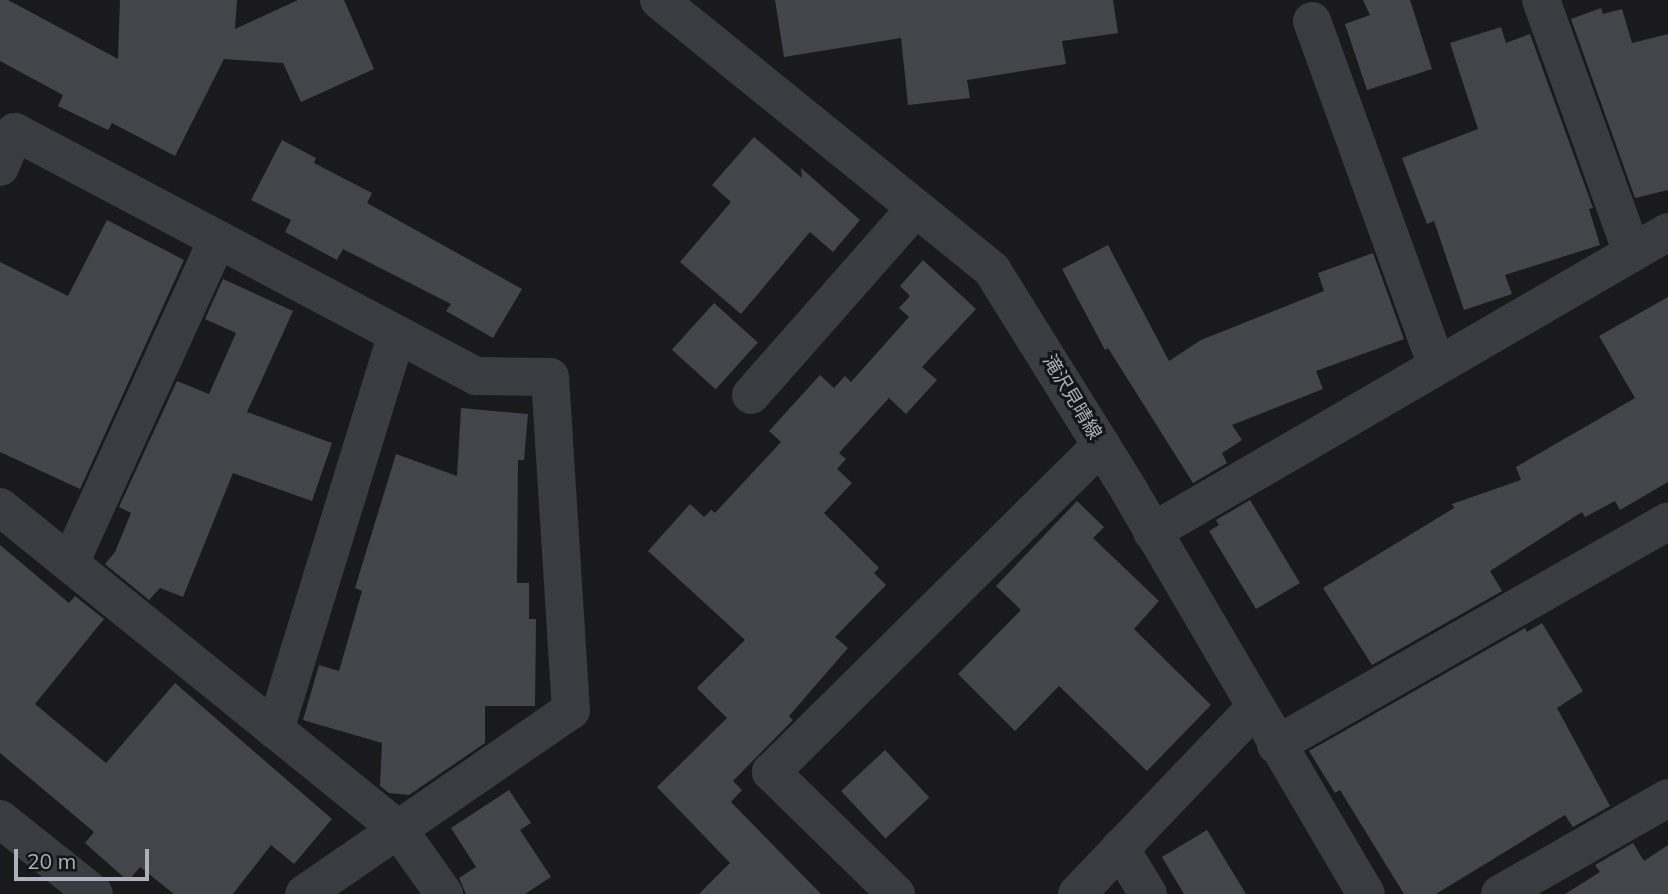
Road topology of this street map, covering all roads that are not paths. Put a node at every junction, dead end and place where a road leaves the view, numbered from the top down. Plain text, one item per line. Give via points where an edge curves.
1 (1541, 0) edge
2 (664, 1) edge
3 (1312, 21) dead end
4 (0, 167) edge
5 (916, 208) junction
6 (1668, 232) edge
7 (216, 240) junction
8 (1632, 253) junction
9 (396, 336) junction
10 (1437, 366) junction
11 (751, 395) dead end
12 (1101, 445) junction
13 (0, 507) edge
14 (1668, 521) edge
15 (1152, 532) junction
16 (70, 563) junction
17 (1254, 709) junction
18 (275, 730) junction
19 (1276, 745) junction
20 (1668, 798) edge
21 (0, 819) edge
22 (398, 829) junction
23 (1121, 848) junction
24 (94, 894) edge
25 (304, 894) edge
26 (444, 894) edge
27 (896, 894) edge
28 (1077, 894) edge
29 (1148, 894) edge
30 (1366, 894) edge
31 (1500, 894) edge

1 - 8 street
2 - 5 street, 滝沢見晴線
3 - 10 street
4 - 7 street via 15,132
5 - 11 street
5 - 12 street, 滝沢見晴線 via 992,271
6 - 8 street
7 - 9 street
7 - 16 street
8 - 10 street
9 - 18 street
9 - 22 street via 476,376 551,377 571,710
10 - 15 street
12 - 15 street, 滝沢見晴線
12 - 27 street via 771,772
13 - 16 street
14 - 19 street
15 - 17 street, 滝沢見晴線
16 - 18 street
17 - 19 street, 滝沢見晴線
17 - 23 street
18 - 22 street
19 - 30 street, 滝沢見晴線
20 - 31 street
21 - 24 street
22 - 25 street
22 - 26 street
23 - 28 street
23 - 29 street

